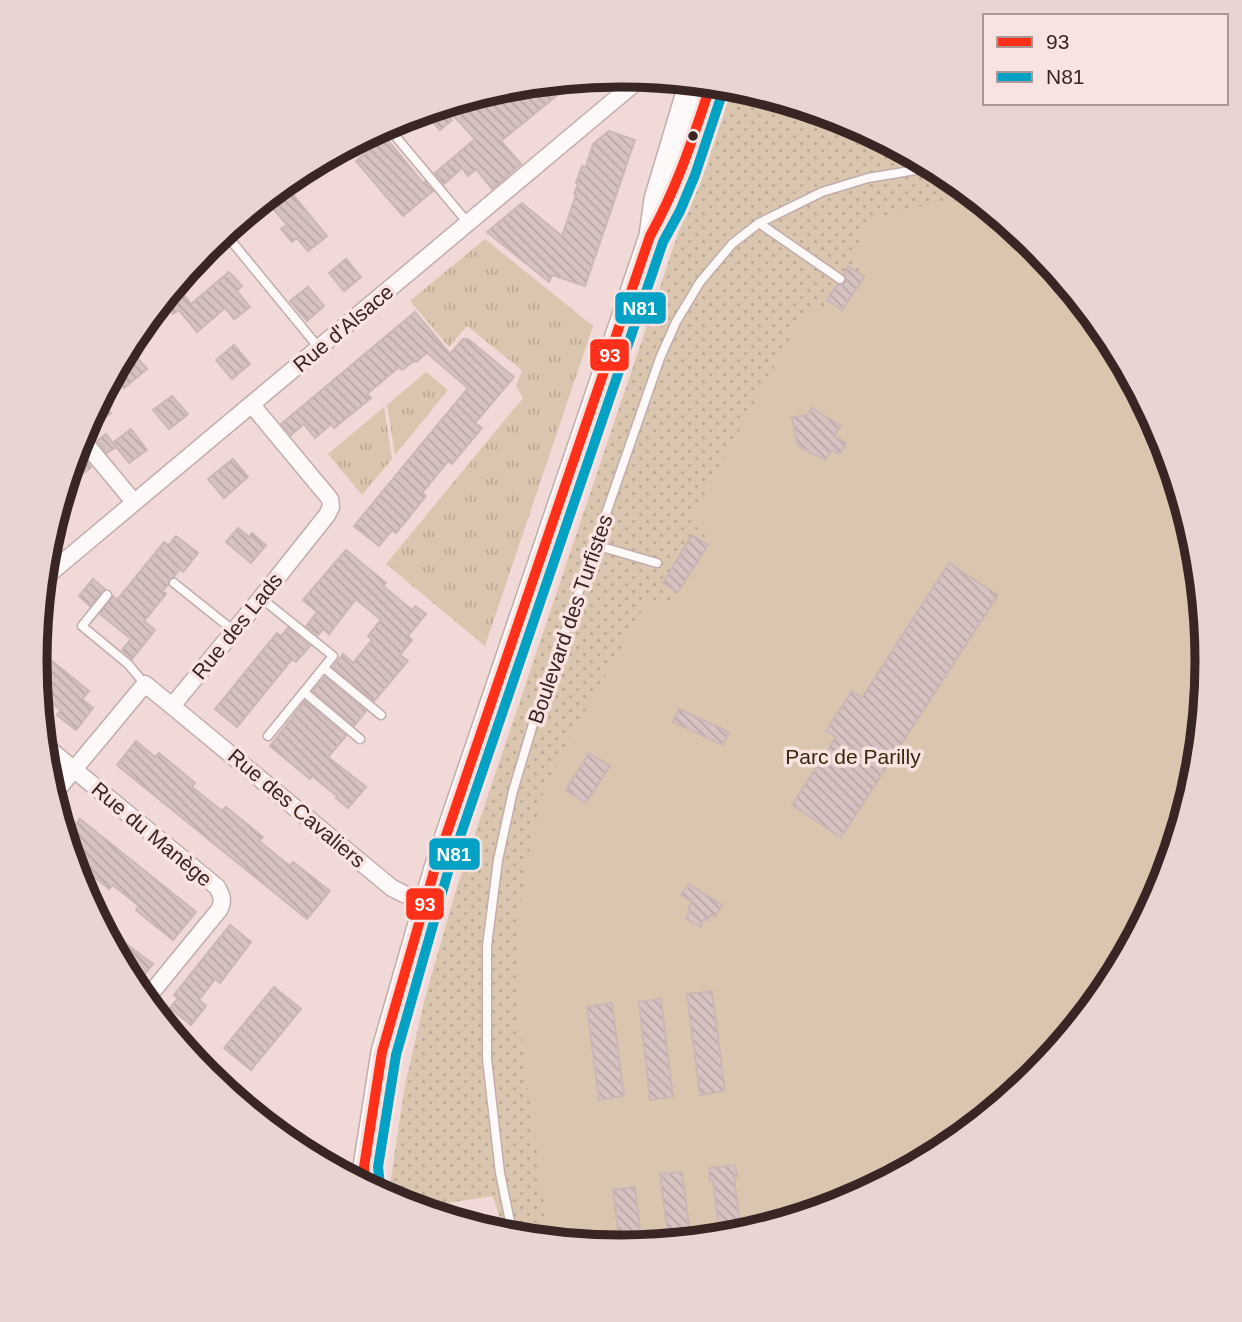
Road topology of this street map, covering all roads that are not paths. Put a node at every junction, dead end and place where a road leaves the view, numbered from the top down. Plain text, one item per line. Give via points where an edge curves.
1 (630, 87) edge
2 (688, 91) edge
3 (708, 94) edge
4 (394, 134) edge
5 (917, 170) edge
6 (661, 202) junction
7 (468, 223) junction
8 (759, 223) junction
9 (231, 241) edge
10 (840, 279) dead end
11 (319, 348) junction
12 (252, 405) junction
13 (89, 447) edge
14 (134, 502) junction
15 (595, 545) junction
16 (657, 563) dead end
17 (55, 569) edge
18 (173, 583) dead end
19 (107, 594) dead end
20 (261, 598) junction
21 (234, 631) junction
22 (324, 668) junction
23 (145, 684) junction
24 (304, 692) junction
25 (172, 706) junction
26 (381, 715) dead end
27 (268, 736) dead end
28 (360, 739) dead end
29 (55, 754) edge
30 (74, 769) junction
31 (61, 785) edge
32 (426, 903) junction
33 (152, 991) edge
34 (365, 1175) edge
35 (510, 1224) edge

1 - 7 street, Rue d'Alsace
2 - 6 main road
3 - 6 main road via 682,170
4 - 7 lane
5 - 8 lane, Boulevard des Turfistes via 822,192
6 - 32 main road
7 - 11 street, Rue d'Alsace
8 - 10 lane
8 - 15 lane, Boulevard des Turfistes via 732,244 700,282 676,322
9 - 11 lane
11 - 12 street, Rue d'Alsace
12 - 14 street, Rue d'Alsace
12 - 20 street, Rue des Lads via 330,499 331,507
13 - 14 street
14 - 17 street, Rue d'Alsace
15 - 16 lane
15 - 35 lane, Boulevard des Turfistes via 513,790 487,946 487,1059
18 - 21 lane
19 - 23 lane via 82,626
20 - 21 street, Rue des Lads
20 - 22 lane via 333,656
21 - 25 street, Rue des Lads
22 - 24 lane
22 - 26 lane
23 - 25 street
23 - 30 street
24 - 27 lane
24 - 28 lane
25 - 32 street, Rue des Cavaliers via 392,888
29 - 30 street, Rue du Manège
30 - 31 street
30 - 33 street, Rue du Manège via 222,894 219,910
32 - 34 main road via 382,1052

